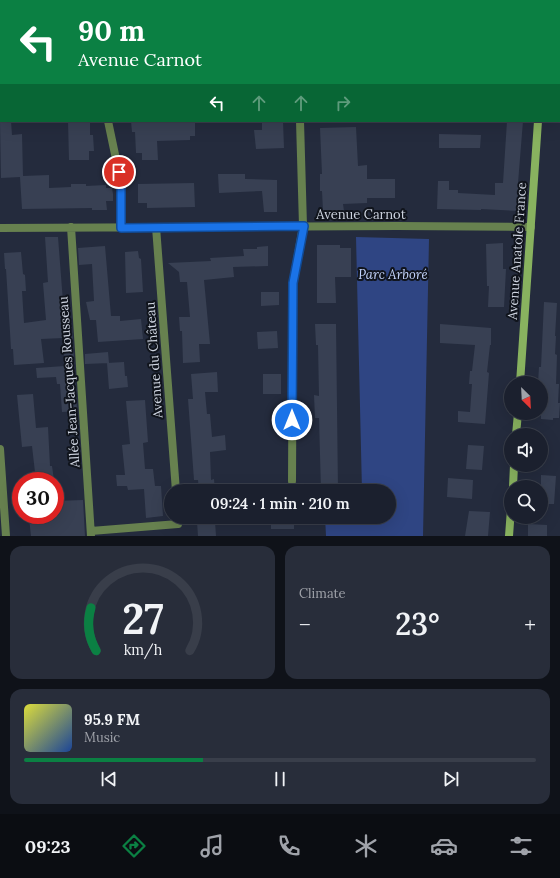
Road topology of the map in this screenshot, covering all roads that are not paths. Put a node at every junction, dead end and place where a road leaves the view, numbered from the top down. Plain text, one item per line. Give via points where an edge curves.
1 (108, 122) edge
2 (300, 122) edge
3 (538, 122) edge
4 (304, 226) junction
5 (71, 227) junction
6 (156, 227) junction
7 (531, 227) junction
8 (0, 228) edge
9 (121, 228) junction
10 (520, 376) edge
11 (0, 449) edge
12 (292, 482) dead end
13 (175, 484) edge
14 (178, 524) edge
15 (510, 524) edge
16 (91, 534) edge
17 (6, 536) edge
18 (509, 536) edge

1 - 9 street via 121,183
2 - 4 street
3 - 7 street, Avenue Anatole France
4 - 6 street, Avenue Carnot
4 - 7 street, Avenue Carnot
4 - 12 street via 293,283
5 - 8 street, Avenue Carnot
5 - 9 street, Avenue Carnot
5 - 16 street, Allée Jean-Jacques Rousseau
6 - 9 street, Avenue Carnot
6 - 13 street, Avenue du Château
7 - 10 street, Avenue Anatole France
11 - 17 street
14 - 16 street
15 - 18 street

